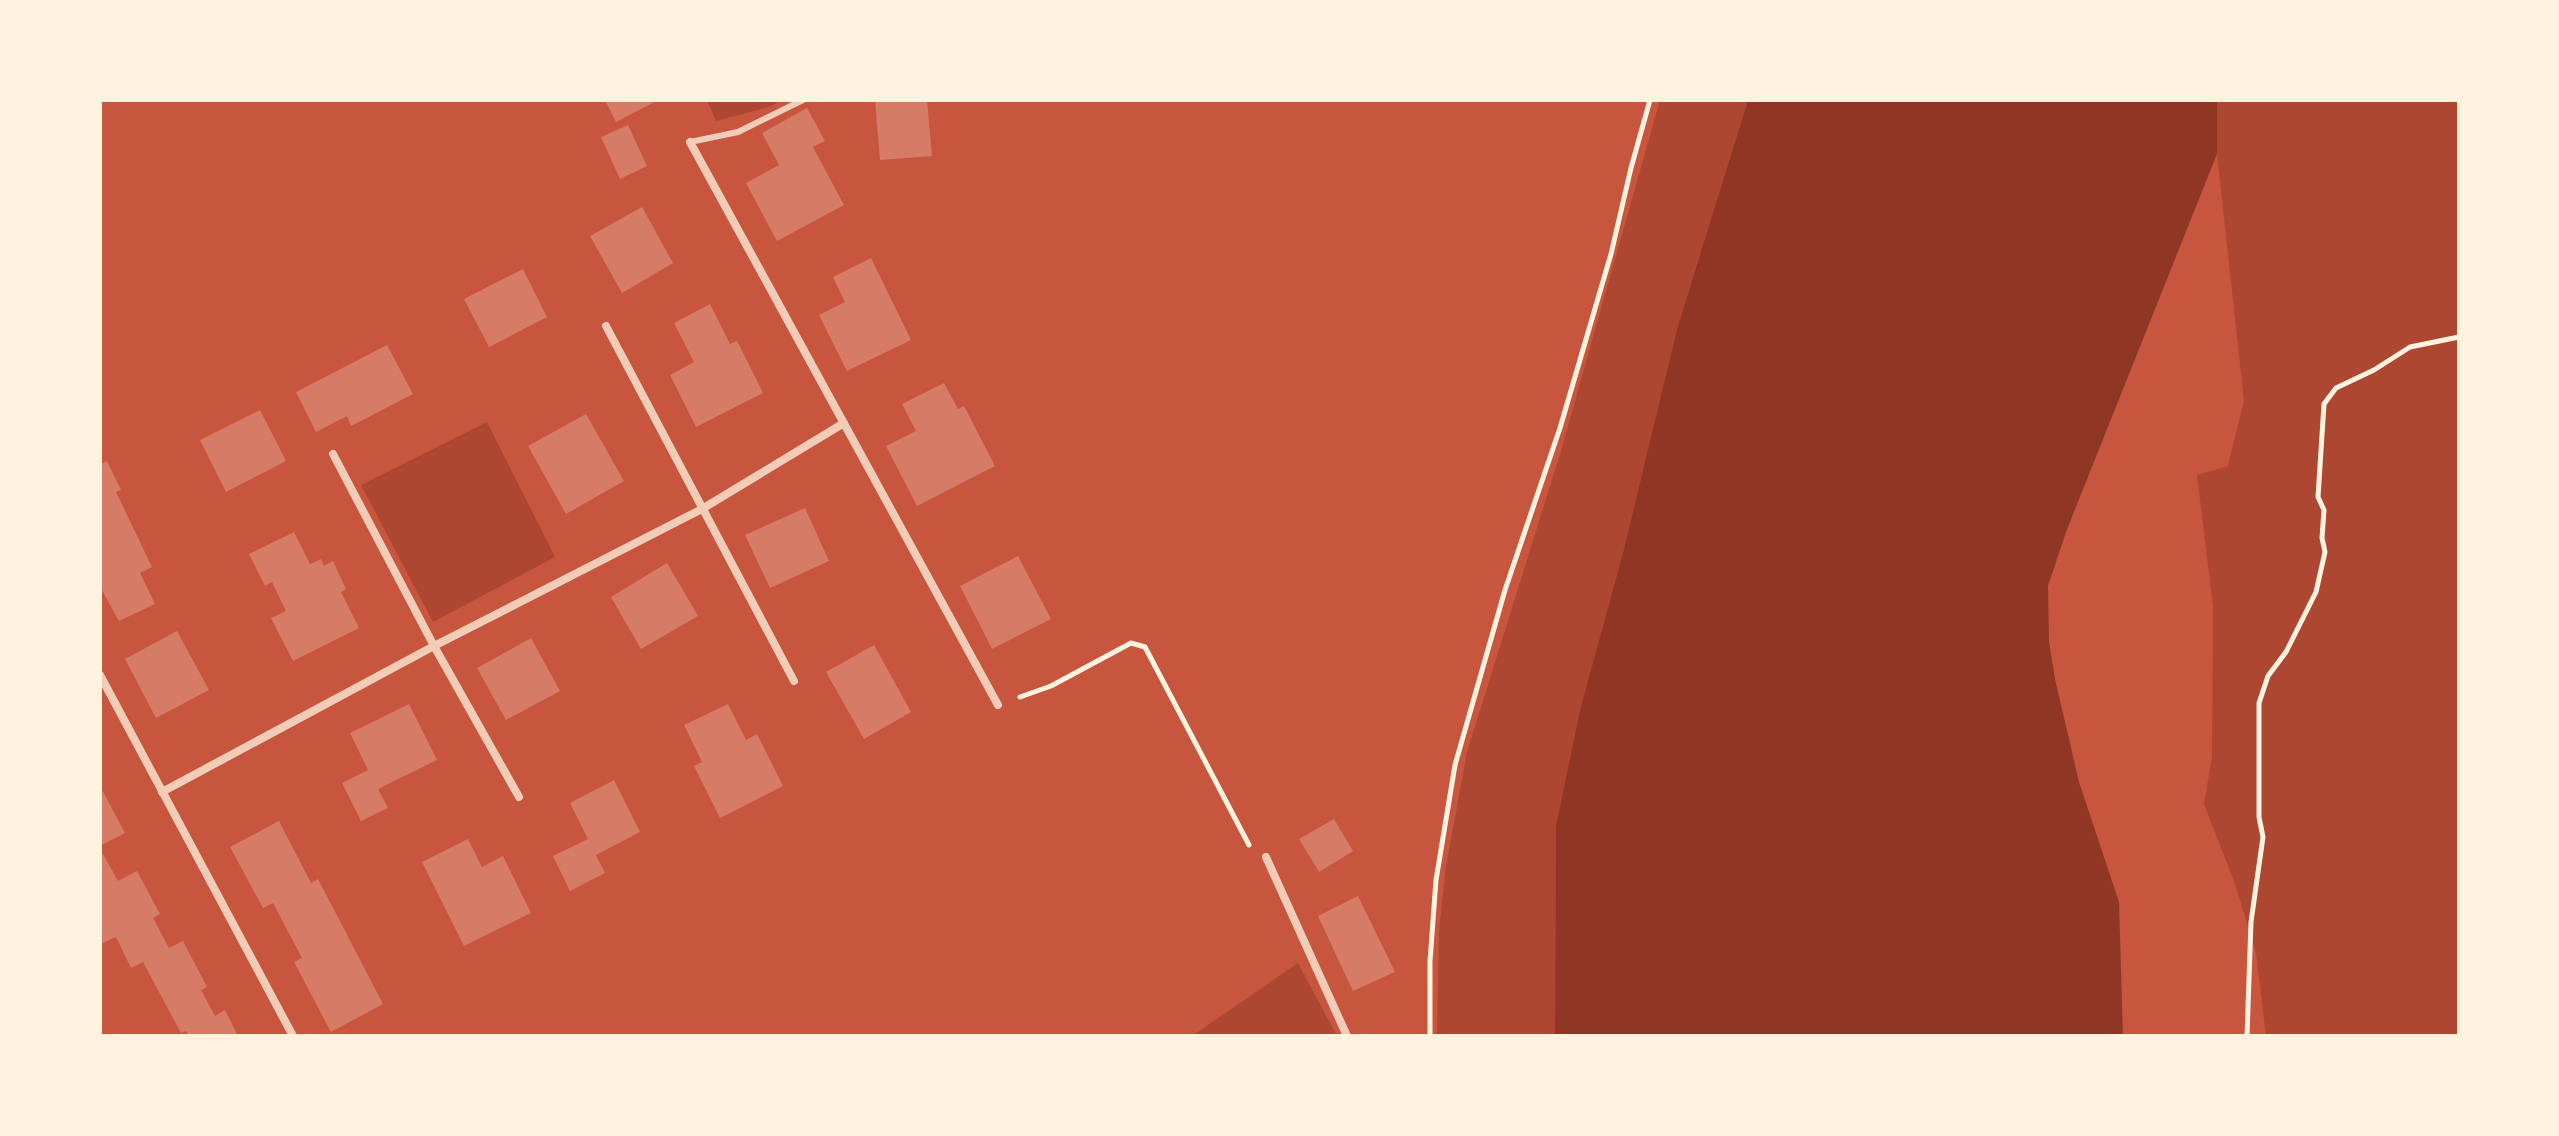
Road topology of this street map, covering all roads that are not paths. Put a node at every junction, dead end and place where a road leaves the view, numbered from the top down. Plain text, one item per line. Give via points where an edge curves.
1 (803, 100) edge
2 (690, 142) joint
3 (606, 326) dead end
4 (844, 423) junction
5 (333, 454) dead end
6 (702, 509) junction
7 (434, 646) junction
8 (100, 675) edge
9 (794, 681) dead end
10 (998, 705) road end
11 (162, 792) junction
12 (519, 797) dead end
13 (1266, 857) road end
14 (293, 1036) edge
15 (1347, 1036) edge

1 - 2 lane via 738,132
2 - 4 street
3 - 6 street
4 - 6 street
4 - 10 street
5 - 7 street
6 - 7 street
6 - 9 street
7 - 11 street
7 - 12 street
8 - 11 street
11 - 14 street
13 - 15 street

